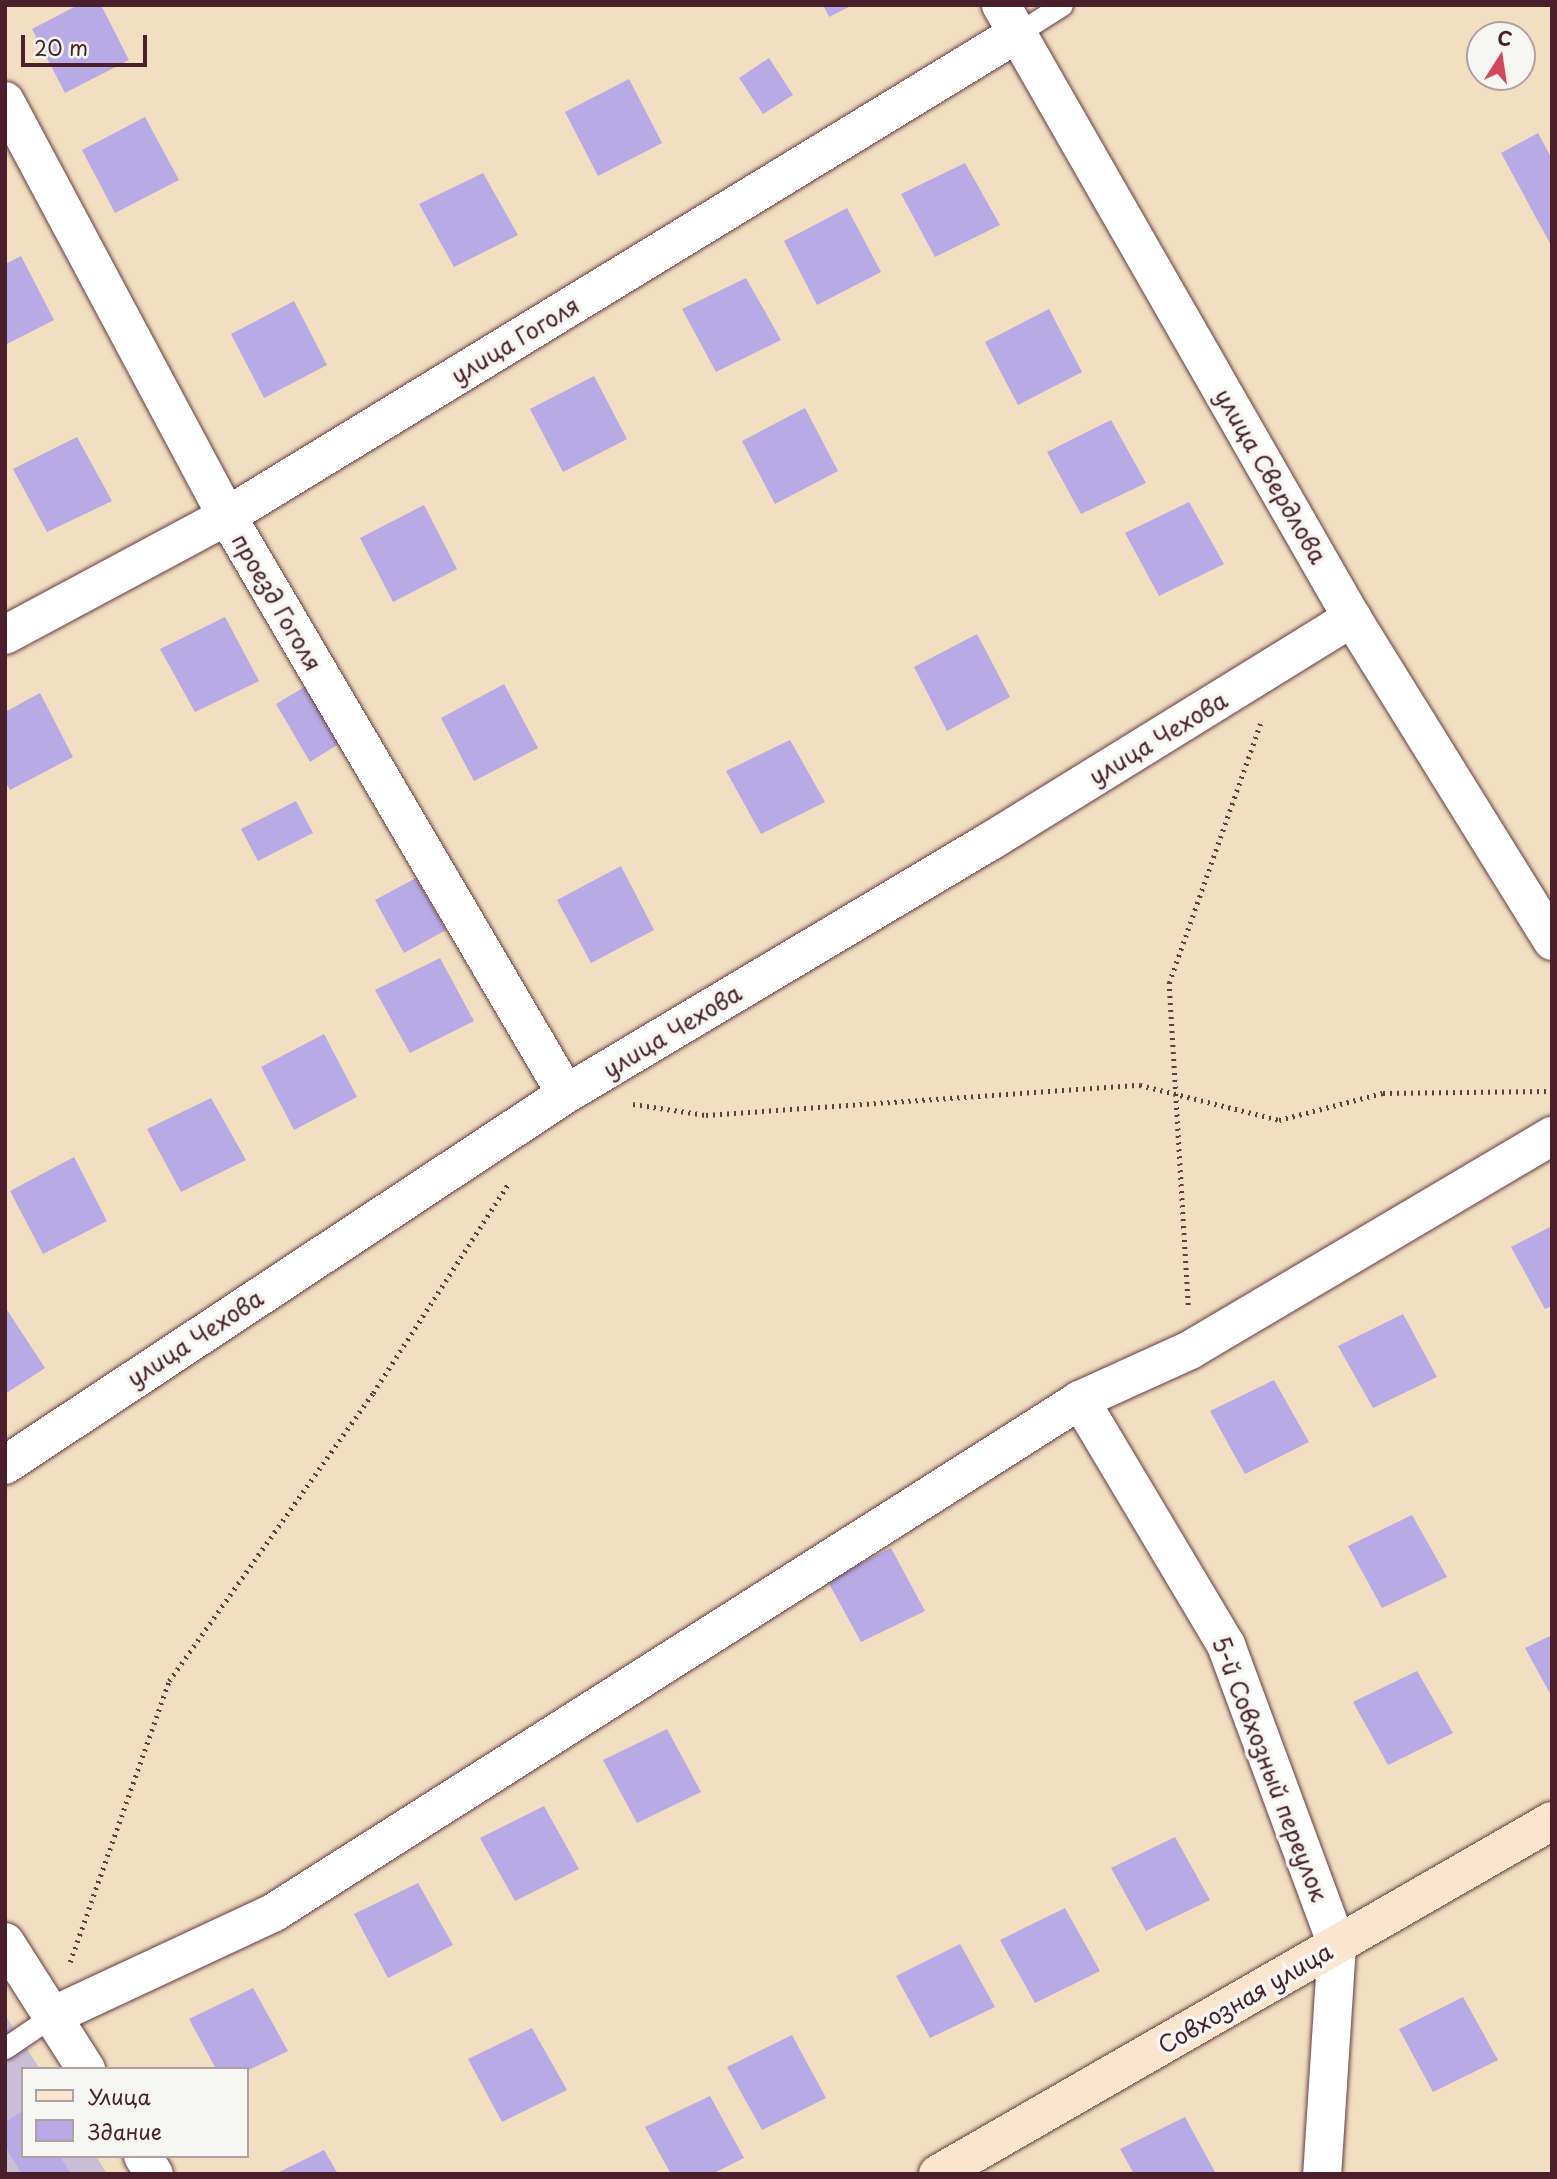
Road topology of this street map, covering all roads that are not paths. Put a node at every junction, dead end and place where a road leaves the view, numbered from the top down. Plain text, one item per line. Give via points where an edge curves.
1 (1062, 5) edge
2 (1009, 19) edge
3 (5, 101) edge
4 (227, 516) junction
5 (1352, 618) junction
6 (5, 635) edge
7 (1552, 941) edge
8 (566, 1094) junction
9 (1552, 1136) edge
10 (1080, 1400) junction
11 (5, 1465) edge
12 (1552, 1821) edge
13 (5, 1942) edge
14 (1337, 1945) junction
15 (52, 2016) junction
16 (5, 2048) edge
17 (85, 2067) edge
18 (144, 2158) edge
19 (154, 2174) edge
20 (938, 2174) edge
21 (1322, 2174) edge

1 - 2 lane
2 - 4 street, улица Гоголя
2 - 5 street, улица Свердлова
3 - 4 street, проезд Гоголя
4 - 6 street, улица Гоголя
4 - 8 street, проезд Гоголя
5 - 7 street, улица Свердлова
5 - 8 street, улица Чехова
8 - 11 street, улица Чехова
9 - 10 street via 1190,1350
10 - 14 street, 5-й Совхозный переулок via 1226,1645
10 - 15 street via 273,1913
12 - 14 street, Совхозная улица
13 - 15 street
14 - 20 street, Совхозная улица
14 - 21 street, 5-й Совхозный переулок
15 - 16 lane
15 - 17 street
18 - 19 street

